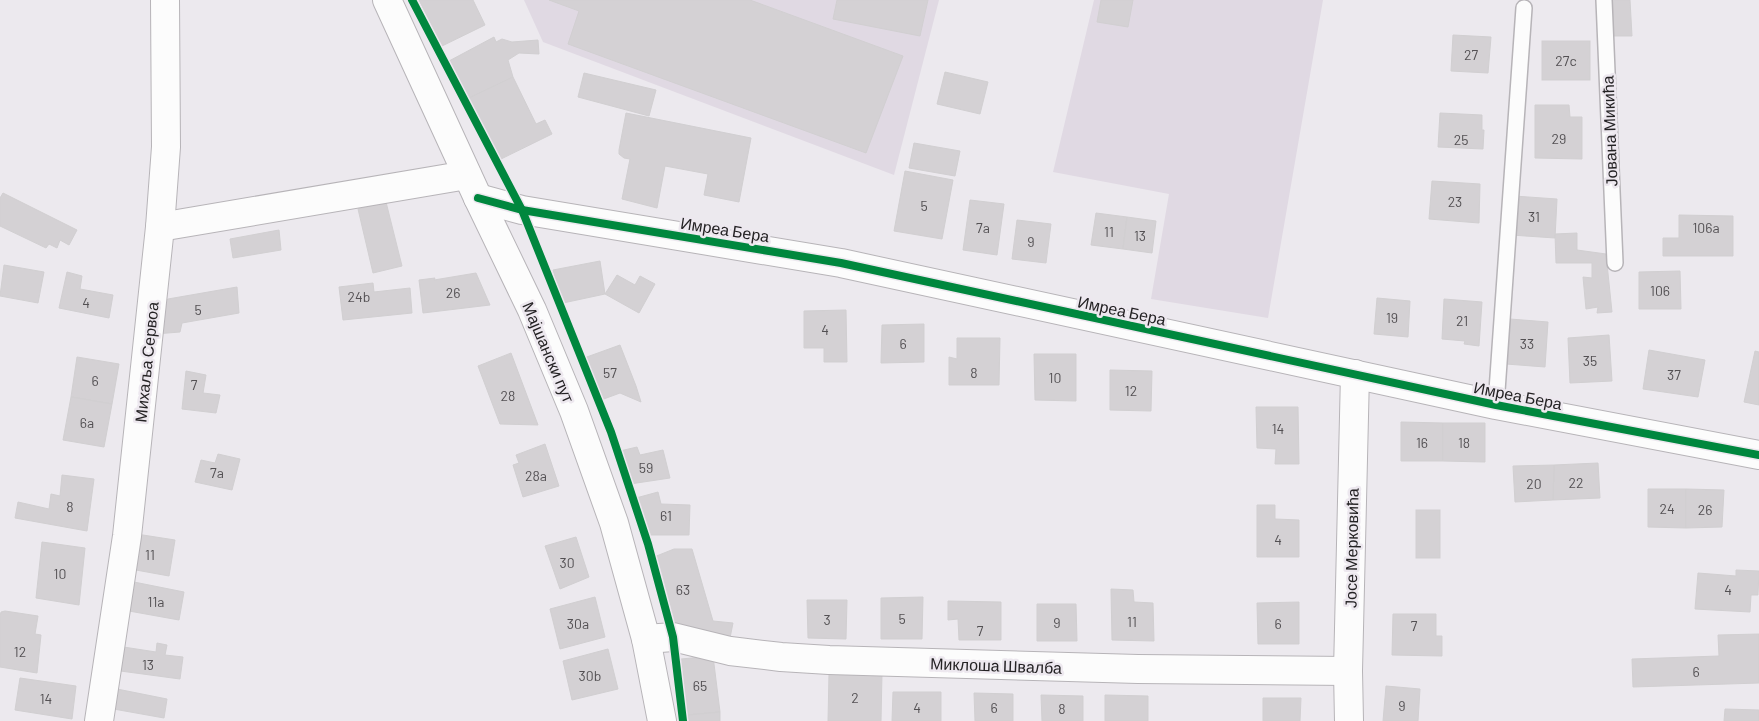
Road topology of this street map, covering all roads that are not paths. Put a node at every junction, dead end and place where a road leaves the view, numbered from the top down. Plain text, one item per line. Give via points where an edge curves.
1 (164, 0) edge
2 (387, 0) edge
3 (1604, 0) edge
4 (1524, 8) dead end
5 (473, 186) junction
6 (160, 227) junction
7 (1615, 263) dead end
8 (1355, 374) junction
9 (1496, 405) junction
10 (1759, 455) edge
11 (646, 639) junction
12 (1348, 671) junction
13 (99, 721) edge
14 (662, 721) edge
15 (1349, 721) edge

1 - 6 street, Михаља Сервоа via 166,147
2 - 5 street, Мајшански пут
3 - 7 lane, Јована Микића
4 - 9 lane, Имреа Бера
5 - 6 street
5 - 8 street, Имреа Бера via 522,210 841,263
5 - 11 street, Мајшански пут via 532,310 574,411 614,523
6 - 13 street, Михаља Сервоа via 127,536
8 - 9 street, Имреа Бера
8 - 12 street, Јосе Мерковића
9 - 10 street, Имреа Бера
11 - 12 street, Миклоша Швалба via 673,637 730,651 829,660
11 - 14 street, Мајшански пут
12 - 15 street, Јосе Мерковића

